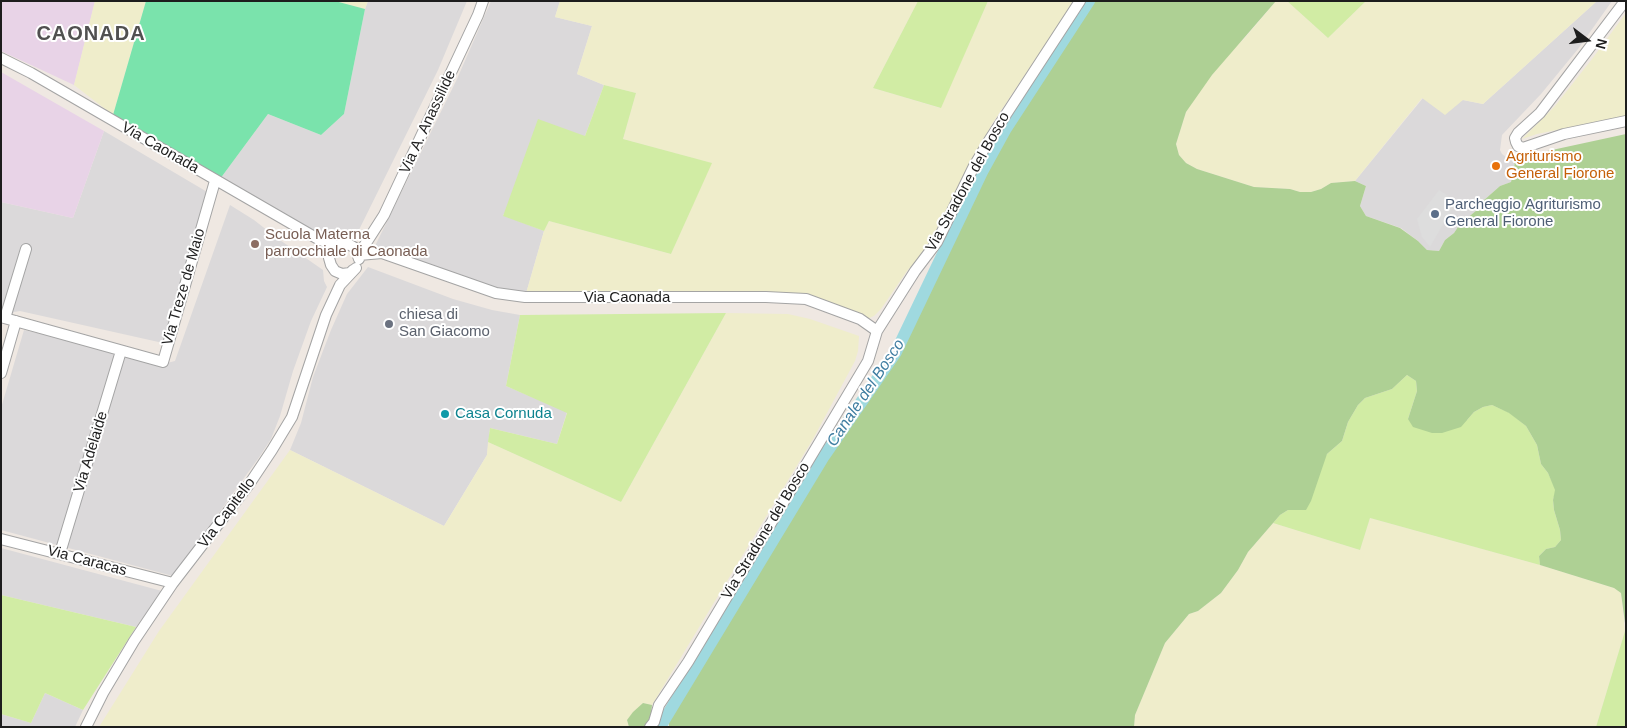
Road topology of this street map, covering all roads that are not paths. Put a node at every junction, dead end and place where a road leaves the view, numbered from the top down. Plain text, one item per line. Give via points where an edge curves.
1 (483, 1) edge
2 (1080, 1) edge
3 (1625, 1) edge
4 (1, 58) edge
5 (1626, 121) edge
6 (215, 181) junction
7 (318, 239) junction
8 (368, 240) junction
9 (340, 245) junction
10 (26, 248) dead end
11 (329, 258) junction
12 (358, 260) junction
13 (335, 270) junction
14 (340, 284) junction
15 (3, 318) edge
16 (16, 321) junction
17 (877, 331) junction
18 (121, 351) junction
19 (1, 373) edge
20 (1, 539) edge
21 (60, 553) junction
22 (173, 583) junction
23 (656, 725) edge
24 (86, 727) edge

1 - 8 street, Via A. Anassilide via 384,215
2 - 17 street, Via Stradone del Bosco via 990,139 937,242
3 - 5 street via 1540,113 1515,138 1518,146 1523,148 1564,134
4 - 6 street, Via Caonada
6 - 7 street, Via Caonada
6 - 18 street, Via Treze de Maio via 163,362
7 - 9 street, Via Caonada
7 - 11 street
8 - 9 street
8 - 12 street, Via A. Anassilide
9 - 11 street via 331,251
9 - 12 street, Via Caonada via 355,248
10 - 15 street
11 - 13 street
12 - 13 street, Via Caonada via 350,273 342,274
12 - 14 street, Via Capitello
12 - 17 street, Via Caonada via 382,253 496,293 525,297 806,299 860,319
13 - 14 street
14 - 22 street, Via Capitello via 326,315 292,417 250,483
15 - 16 street, Via Treze de Maio
16 - 18 street, Via Treze de Maio
16 - 19 street
17 - 23 street, Via Stradone del Bosco via 868,361 700,643 659,705
18 - 21 street, Via Adelaide
20 - 21 street, Via Caracas
21 - 22 street, Via Caracas
22 - 24 street, Via Capitello via 134,641

